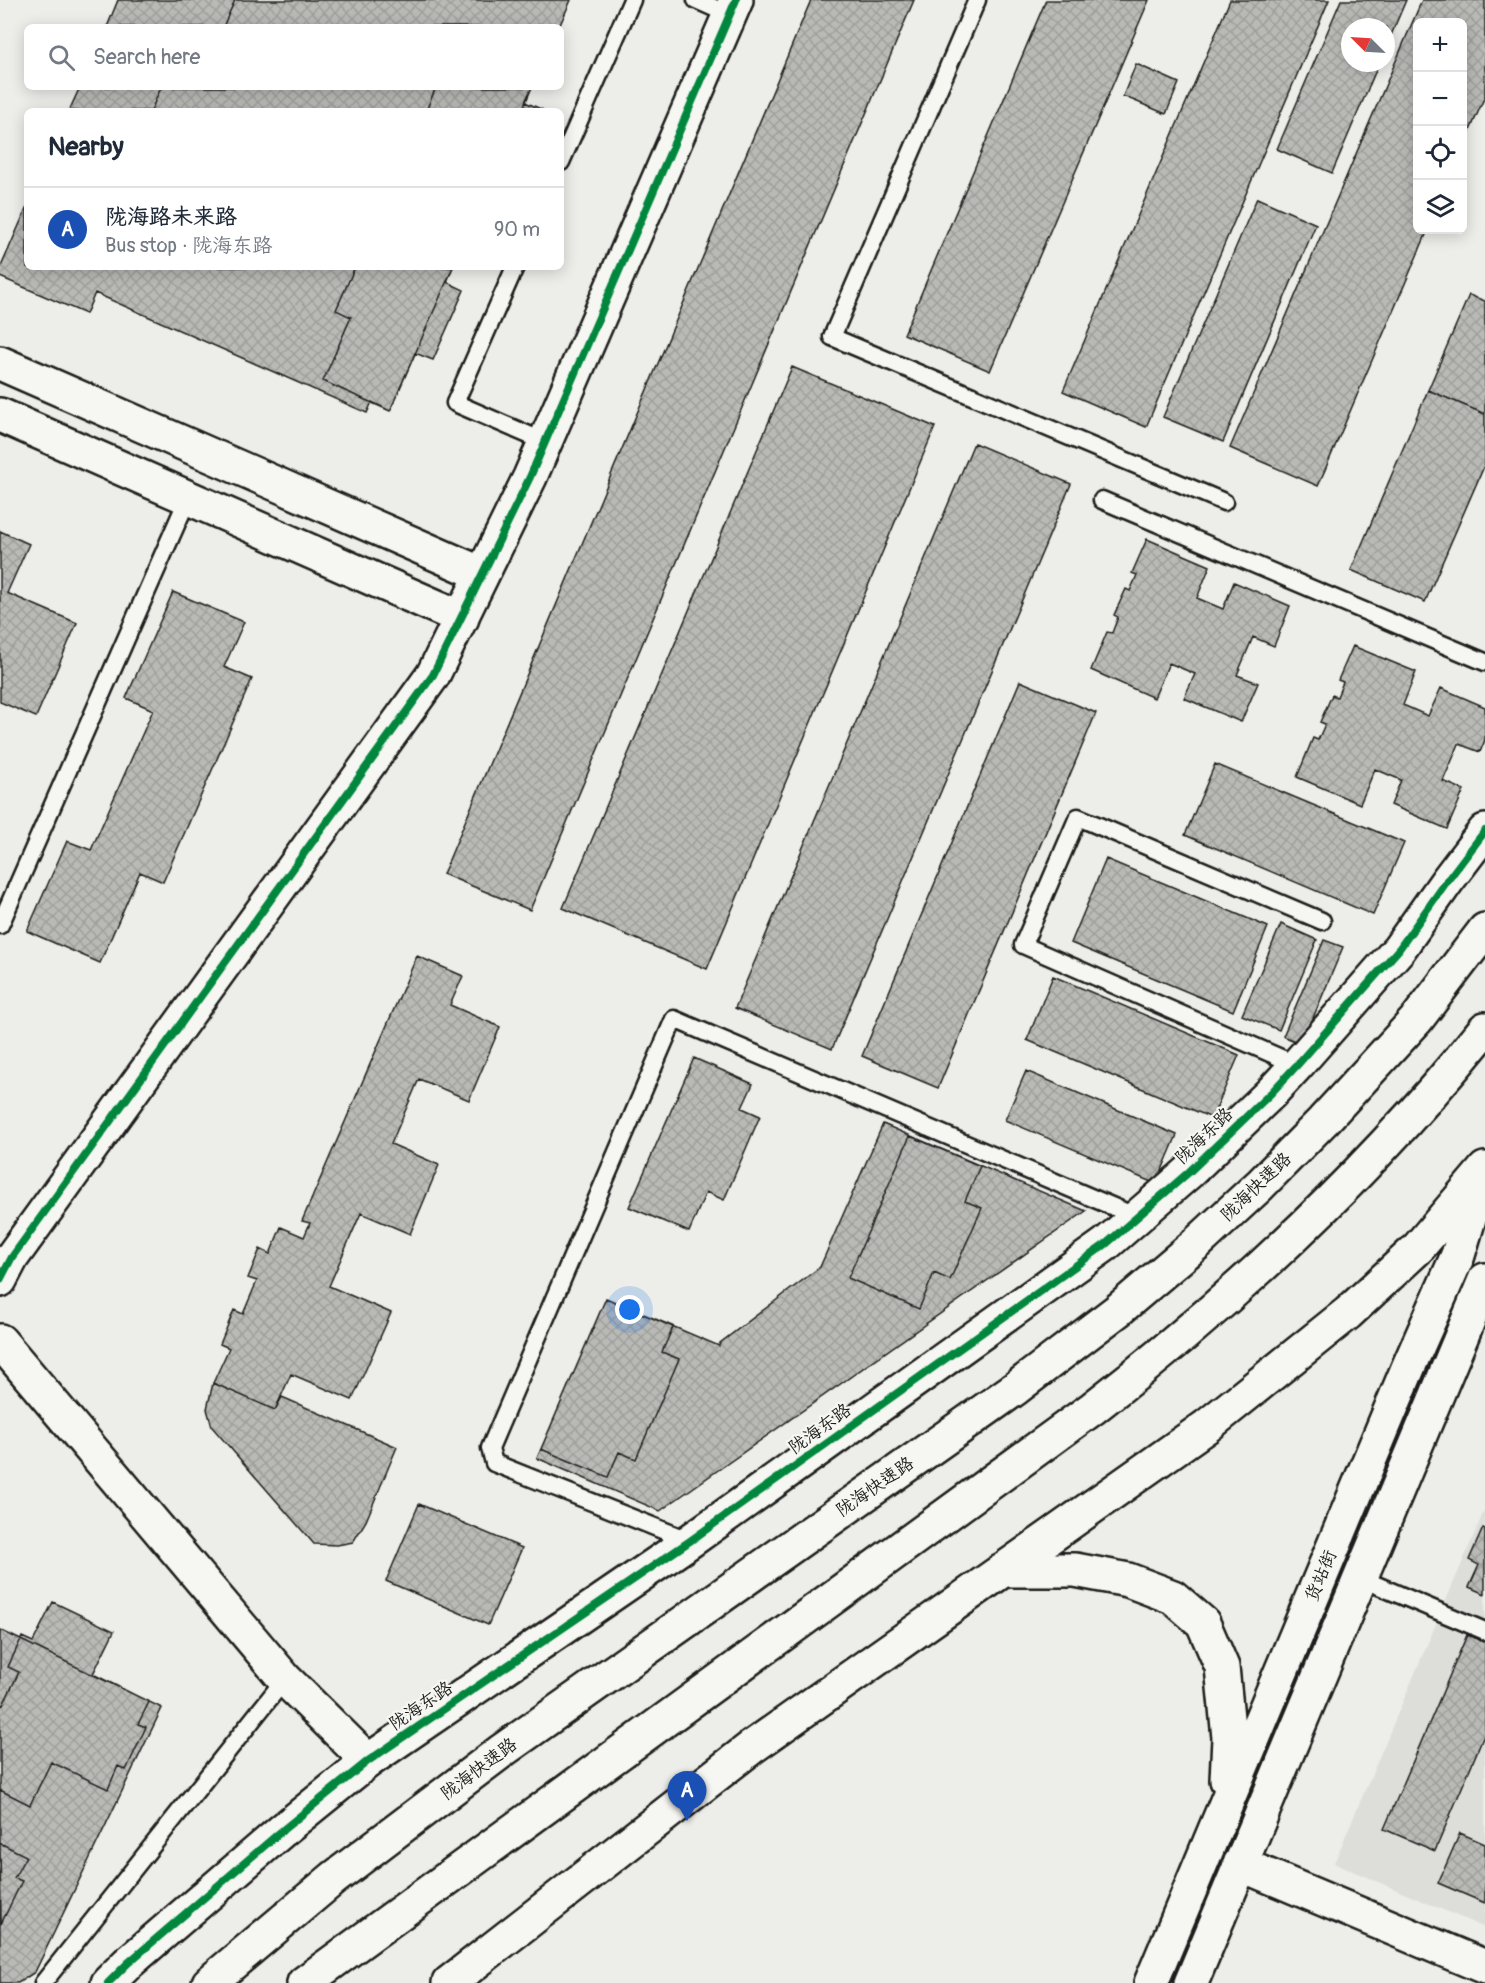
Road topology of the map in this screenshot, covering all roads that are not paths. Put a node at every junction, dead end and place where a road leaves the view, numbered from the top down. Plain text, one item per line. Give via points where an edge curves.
1 (632, 0) edge
2 (696, 0) edge
3 (977, 0) edge
4 (733, 7) edge
5 (564, 155) edge
6 (514, 270) edge
7 (0, 363) edge
8 (0, 415) edge
9 (545, 442) junction
10 (188, 498) junction
11 (1102, 500) dead end
12 (1224, 502) dead end
13 (482, 574) junction
14 (462, 618) junction
15 (1485, 662) edge
16 (1485, 831) edge
17 (1322, 921) dead end
18 (0, 925) edge
19 (1485, 930) edge
20 (1485, 1029) edge
21 (1297, 1065) junction
22 (1485, 1168) edge
23 (1137, 1217) junction
24 (0, 1280) edge
25 (1485, 1280) edge
26 (0, 1341) edge
27 (690, 1541) junction
28 (1002, 1570) junction
29 (1360, 1578) junction
30 (1485, 1631) edge
31 (285, 1679) junction
32 (368, 1761) junction
33 (1225, 1806) junction
34 (1240, 1864) junction
35 (1485, 1967) edge
36 (43, 1983) edge
37 (108, 1983) edge
38 (209, 1983) edge
39 (304, 1983) edge
40 (449, 1983) edge
41 (1151, 1983) edge
42 (1191, 1983) edge

1 - 5 lane
2 - 4 lane
3 - 12 lane via 832,337
4 - 9 main road
6 - 9 lane via 455,403
7 - 13 main road
8 - 10 main road
9 - 13 main road
10 - 14 main road
10 - 18 lane
11 - 15 lane
13 - 14 main road
14 - 24 main road via 433,675 12,1257
16 - 21 main road, 陇海东路 via 1399,950
17 - 21 lane via 1078,817 1023,945
19 - 38 main road, 陇海快速路 via 1417,1019 1323,1121 1244,1200 1117,1311 1016,1388 503,1750 334,1878
20 - 39 main road via 1383,1148 1327,1205 1155,1360
21 - 23 main road, 陇海东路 via 1189,1172
22 - 28 main road via 1418,1248 1348,1313 1207,1426
22 - 33 main road, 货站街 via 1458,1255
23 - 27 main road, 陇海东路 via 1106,1244
23 - 27 lane via 674,1019 490,1448 495,1463
25 - 29 main road, 货站街
26 - 31 main road
27 - 32 main road, 陇海东路
28 - 33 main road via 1075,1570 1128,1580 1173,1597 1203,1623 1222,1667 1229,1738
28 - 40 main road via 752,1747
29 - 30 lane
29 - 34 main road, 货站街
31 - 32 main road
31 - 36 lane
32 - 37 main road, 陇海东路
33 - 41 main road, 货站街
34 - 35 main road
34 - 42 main road, 货站街

